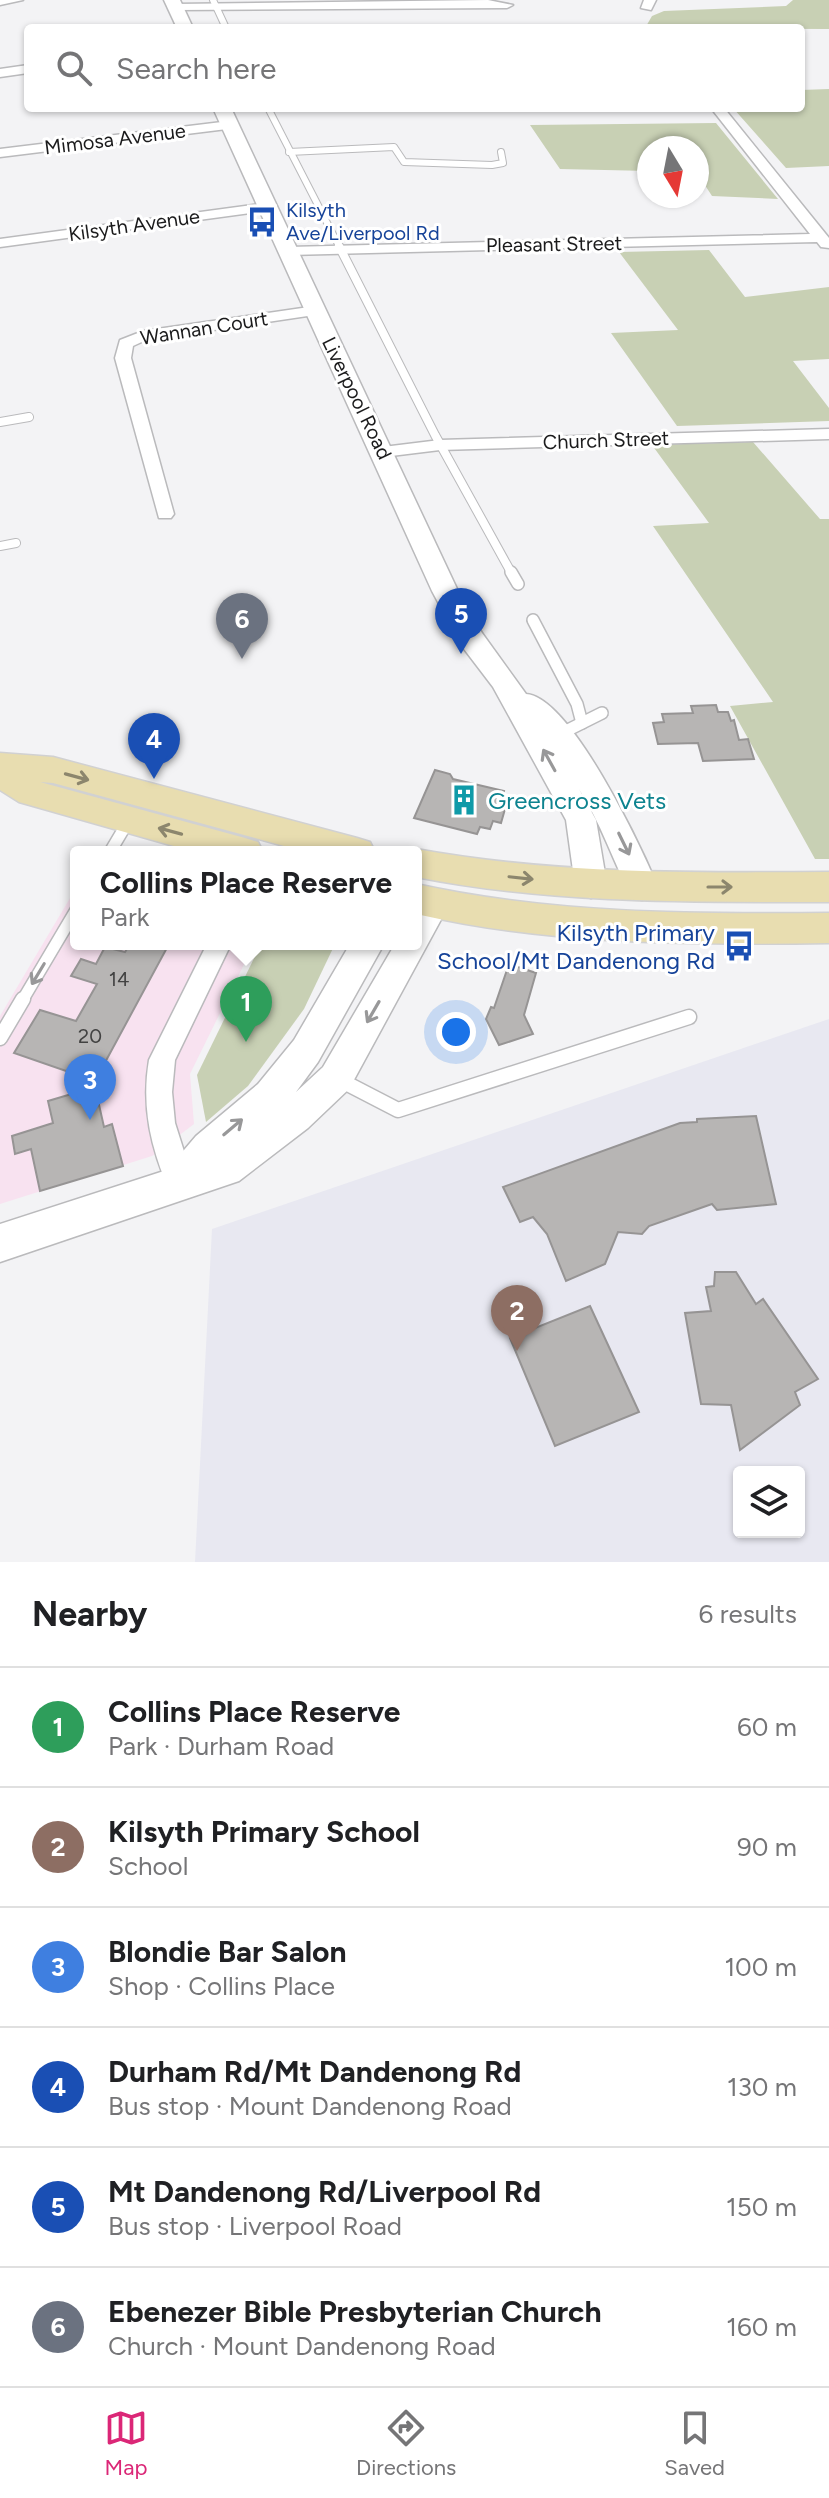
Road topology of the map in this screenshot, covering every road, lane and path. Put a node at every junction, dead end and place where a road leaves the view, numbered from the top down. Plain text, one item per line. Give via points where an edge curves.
1 (17, 0) edge
2 (0, 2) edge
3 (215, 3) edge
4 (174, 4) edge
5 (507, 5) dead end
6 (183, 24) edge
7 (224, 24) edge
8 (24, 70) edge
9 (0, 73) edge
10 (270, 112) edge
11 (720, 112) edge
12 (226, 116) edge
13 (289, 152) junction
14 (501, 152) dead end
15 (0, 153) edge
16 (268, 207) junction
17 (0, 243) edge
18 (825, 243) edge
19 (339, 248) junction
20 (289, 251) junction
21 (316, 311) junction
22 (29, 417) dead end
23 (0, 422) edge
24 (829, 434) edge
25 (440, 445) junction
26 (383, 452) junction
27 (165, 514) dead end
28 (16, 543) dead end
29 (0, 546) edge
30 (518, 584) dead end
31 (533, 620) dead end
32 (504, 681) junction
33 (602, 713) dead end
34 (571, 728) junction
35 (0, 766) edge
36 (0, 774) edge
37 (130, 820) junction
38 (114, 846) edge
39 (220, 846) edge
40 (335, 846) edge
41 (429, 884) edge
42 (591, 885) junction
43 (642, 887) junction
44 (829, 887) edge
45 (422, 913) edge
46 (70, 920) edge
47 (613, 926) junction
48 (829, 928) edge
49 (216, 950) edge
50 (364, 950) edge
51 (409, 950) edge
52 (689, 1017) dead end
53 (0, 1038) edge
54 (336, 1078) junction
55 (180, 1183) junction
56 (0, 1243) edge

1 - 2 street
3 - 4 street
3 - 5 street
3 - 7 lane
4 - 6 main road
8 - 9 street
10 - 13 lane
11 - 18 street
12 - 15 street, Mimosa Avenue
12 - 16 main road, Liverpool Road
13 - 14 lane via 394,147 404,162 492,165 503,163
13 - 19 lane
16 - 17 street, Kilsyth Avenue
16 - 20 main road, Liverpool Road
18 - 19 street, Pleasant Street
19 - 20 street, Pleasant Street
19 - 25 lane
20 - 21 main road, Liverpool Road
21 - 26 main road, Liverpool Road
21 - 27 street, Wannan Court via 143,336 126,343 123,358
22 - 23 lane
24 - 25 street, Church Street
25 - 26 street, Church Street
25 - 30 lane
26 - 32 main road, Liverpool Road via 445,591 471,638
28 - 29 lane
31 - 34 lane via 577,704
32 - 34 main road, Liverpool Road
42 -> 32 main road, Liverpool Road via 581,820
33 - 34 lane
34 -> 43 main road, Liverpool Road
35 -> 40 main road via 53,770
36 - 37 main road via 31,793
37 - 38 lane
39 -> 37 main road
41 -> 42 main road
41 - 45 main road
41 - 47 main road via 478,913
42 - 43 main road
42 - 47 main road via 599,909
43 -> 44 main road
43 - 47 main road via 633,910
46 -> 53 lane
47 - 48 main road
49 - 55 street via 158,1078 168,1156
55 -> 50 main road via 209,1148 271,1096 306,1051
51 -> 54 main road
52 - 54 lane via 398,1110
54 - 55 main road via 226,1169
55 - 56 main road

